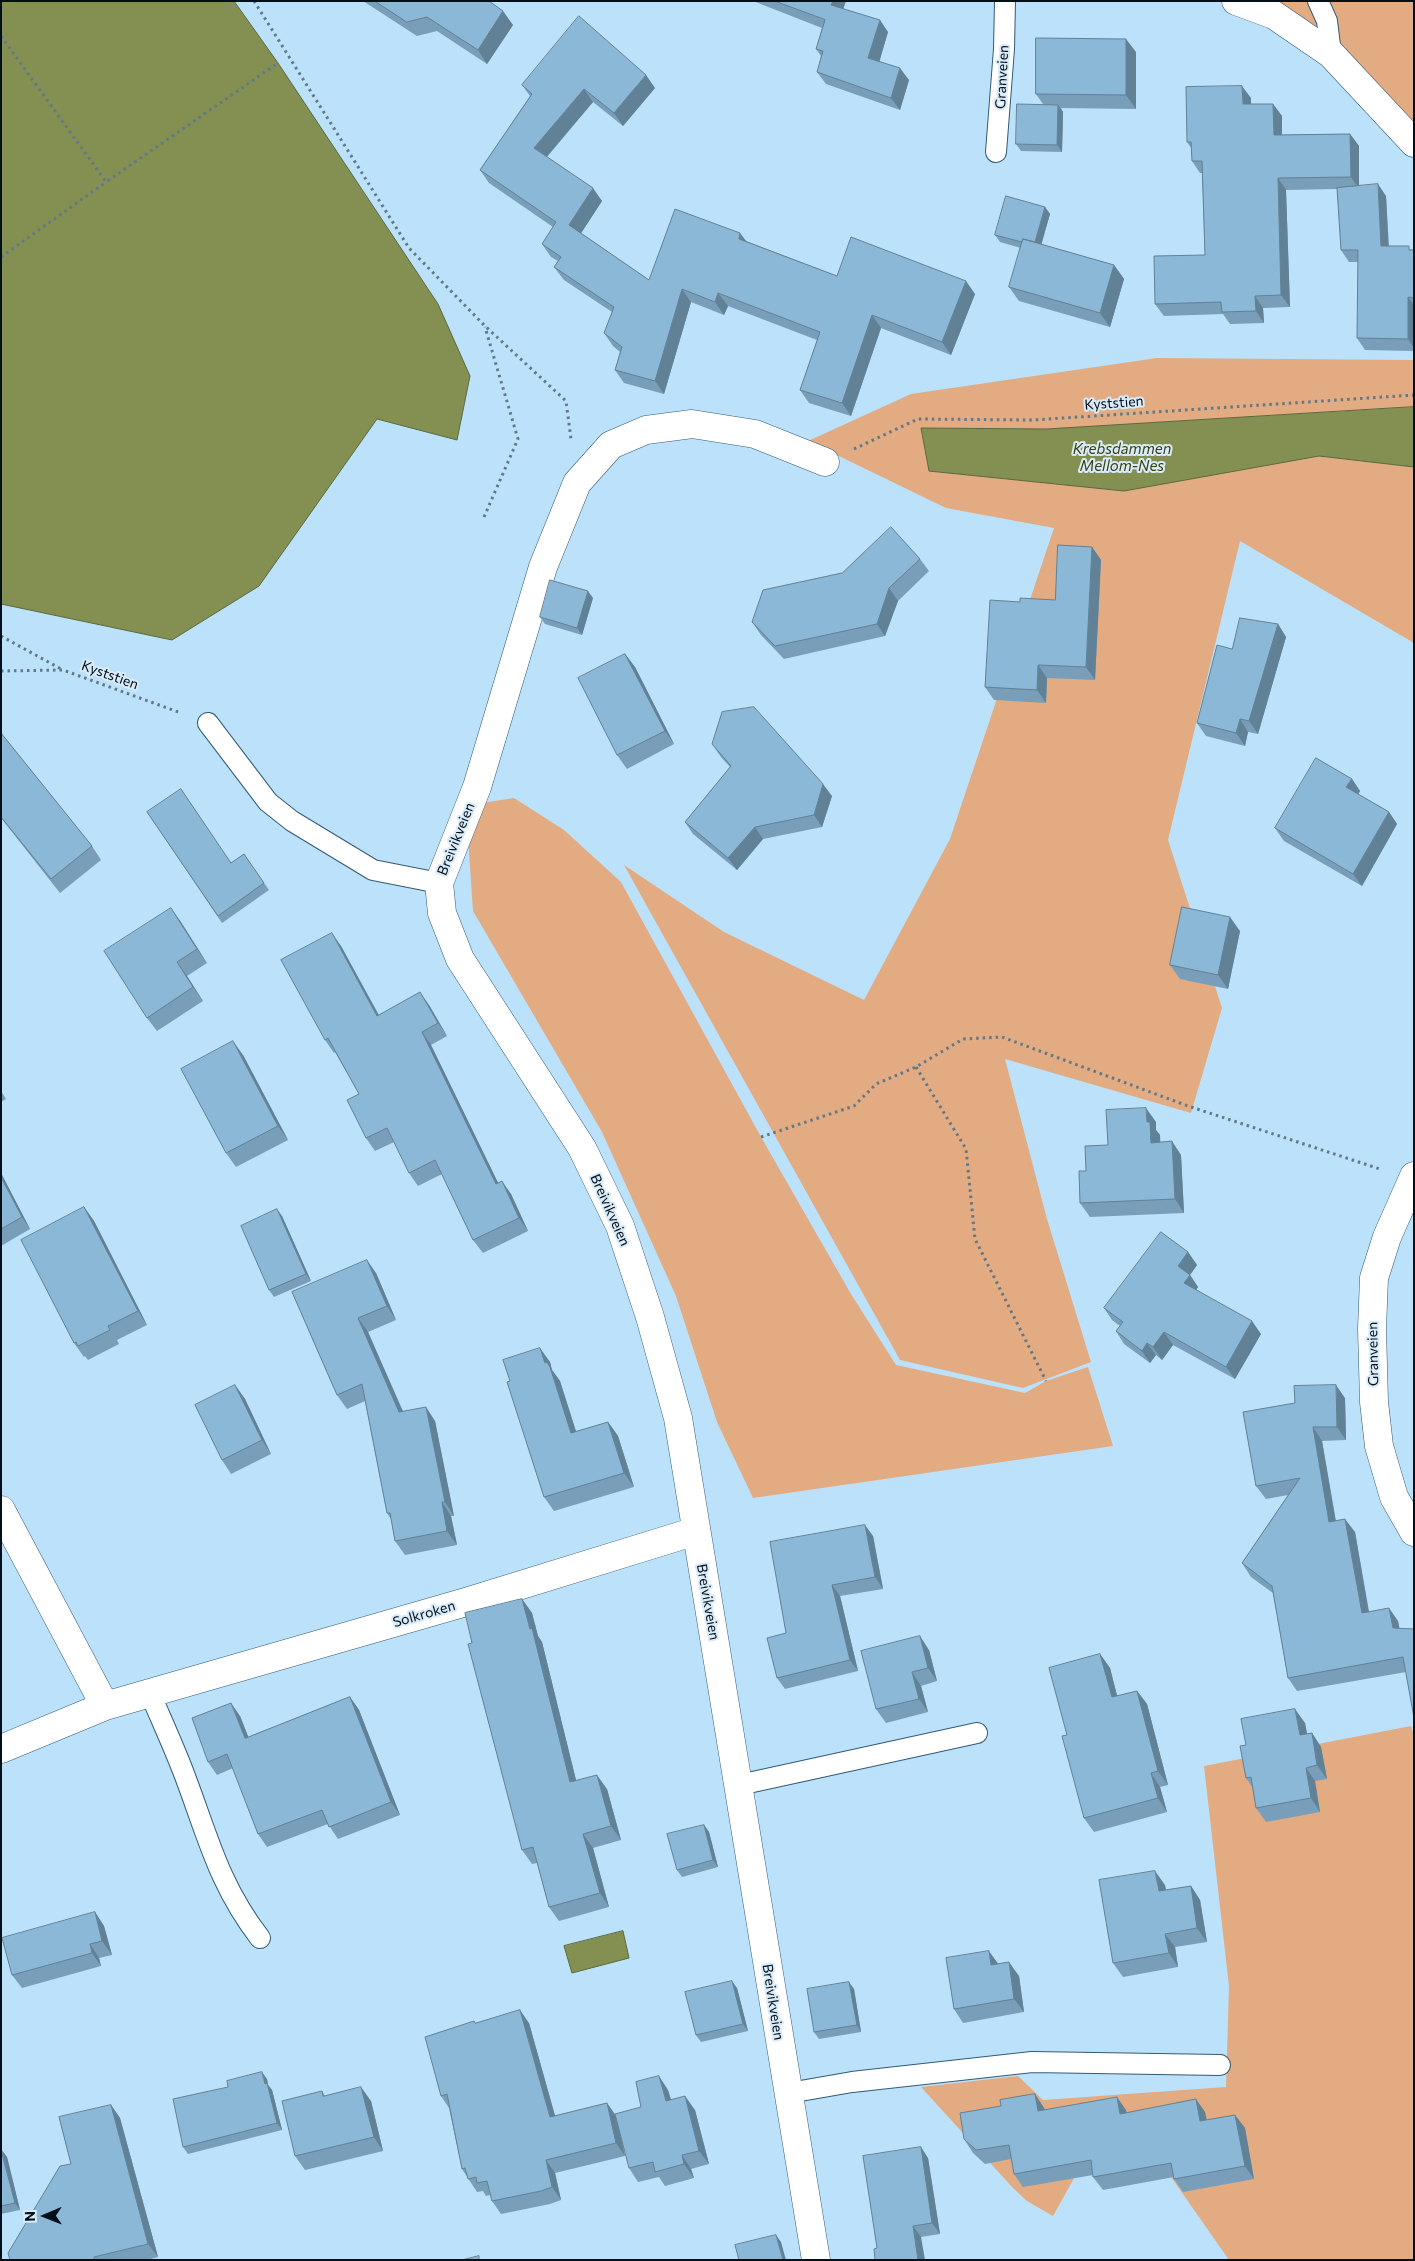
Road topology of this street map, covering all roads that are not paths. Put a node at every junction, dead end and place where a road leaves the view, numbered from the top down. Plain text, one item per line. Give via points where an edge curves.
1 (1005, 1) edge
2 (1236, 1) edge
3 (1318, 1) edge
4 (1331, 54) junction
5 (1414, 143) edge
6 (996, 152) dead end
7 (825, 462) road end
8 (208, 723) road end
9 (439, 883) junction
10 (1413, 1178) edge
11 (1, 1510) edge
12 (696, 1531) junction
13 (1414, 1532) edge
14 (150, 1693) junction
15 (105, 1706) junction
16 (977, 1733) dead end
17 (1, 1749) edge
18 (739, 1785) junction
19 (260, 1938) dead end
20 (1220, 2066) dead end
21 (790, 2093) junction
22 (816, 2260) edge

1 - 6 lane, Granveien
2 - 4 street via 1274,16
3 - 4 lane via 1327,21
4 - 5 street
7 - 9 street, Breivikveien via 755,434 692,424 646,430 611,445 577,483 543,567 477,787
8 - 9 lane via 268,802 292,821 373,870
9 - 12 street, Breivikveien via 442,913 460,959 582,1148 620,1226 678,1418
10 - 13 street, Granveien via 1387,1237 1374,1278 1372,1329 1379,1446 1394,1497
11 - 15 street
12 - 14 street, Solkroken via 466,1602
12 - 18 street, Breivikveien
14 - 15 street, Solkroken
14 - 19 lane via 220,1873 241,1913
15 - 17 street, Solkroken
16 - 18 lane
18 - 21 street, Breivikveien
20 - 21 lane via 1032,2062 852,2082
21 - 22 street, Breivikveien

